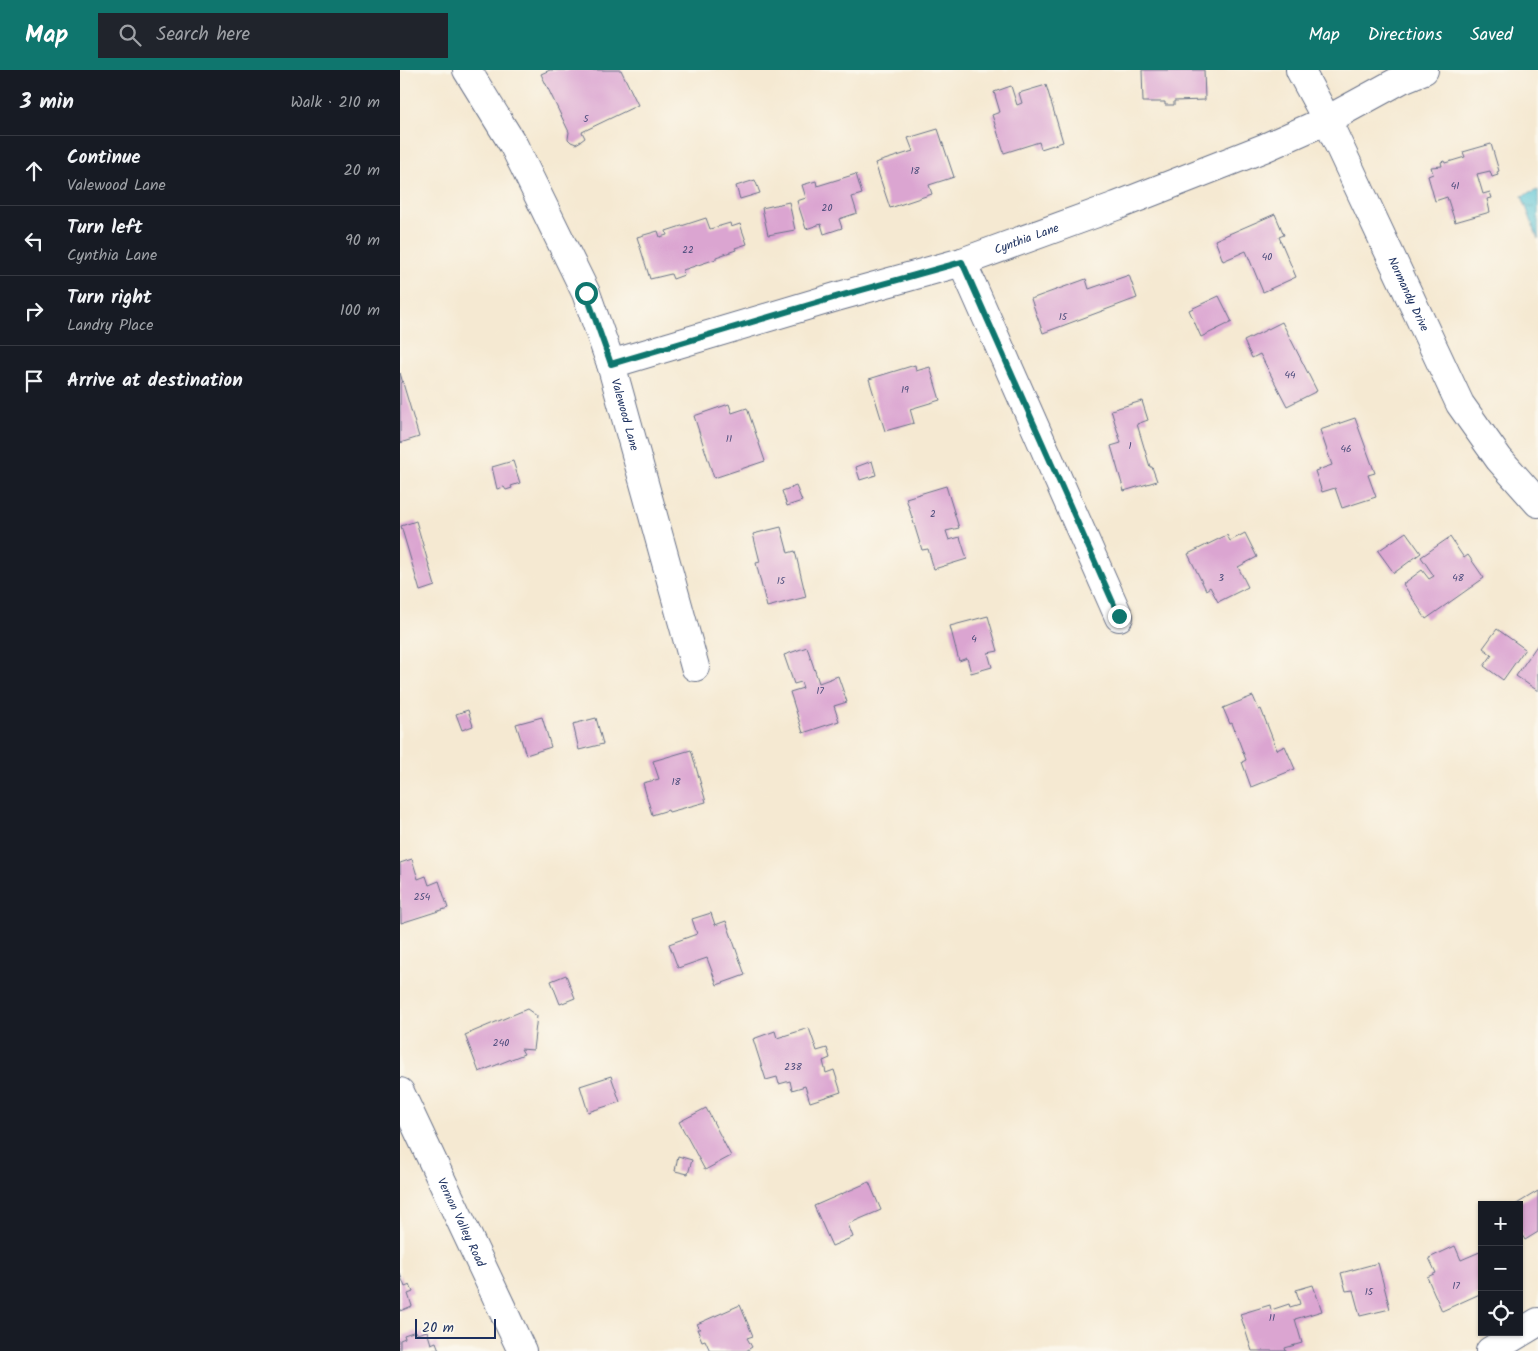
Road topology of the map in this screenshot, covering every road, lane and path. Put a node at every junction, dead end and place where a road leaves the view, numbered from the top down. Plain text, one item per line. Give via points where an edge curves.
1 (467, 70) edge
2 (1300, 70) edge
3 (1424, 70) edge
4 (1327, 120) junction
5 (962, 262) junction
6 (611, 364) junction
7 (1538, 503) edge
8 (1119, 616) dead end
9 (695, 667) dead end
10 (400, 1092) edge
11 (1538, 1322) edge
12 (522, 1351) edge
13 (1490, 1351) edge

1 - 6 street, Valewood Lane via 514,146 549,214 586,293
2 - 4 street, Normandy Drive
3 - 4 street, Cynthia Lane
4 - 5 street, Cynthia Lane via 1153,192
4 - 7 street, Normandy Drive via 1460,404 1499,459
5 - 6 street, Cynthia Lane
5 - 8 street
6 - 9 street, Valewood Lane
10 - 12 street, Vernon Valley Road
11 - 13 street

